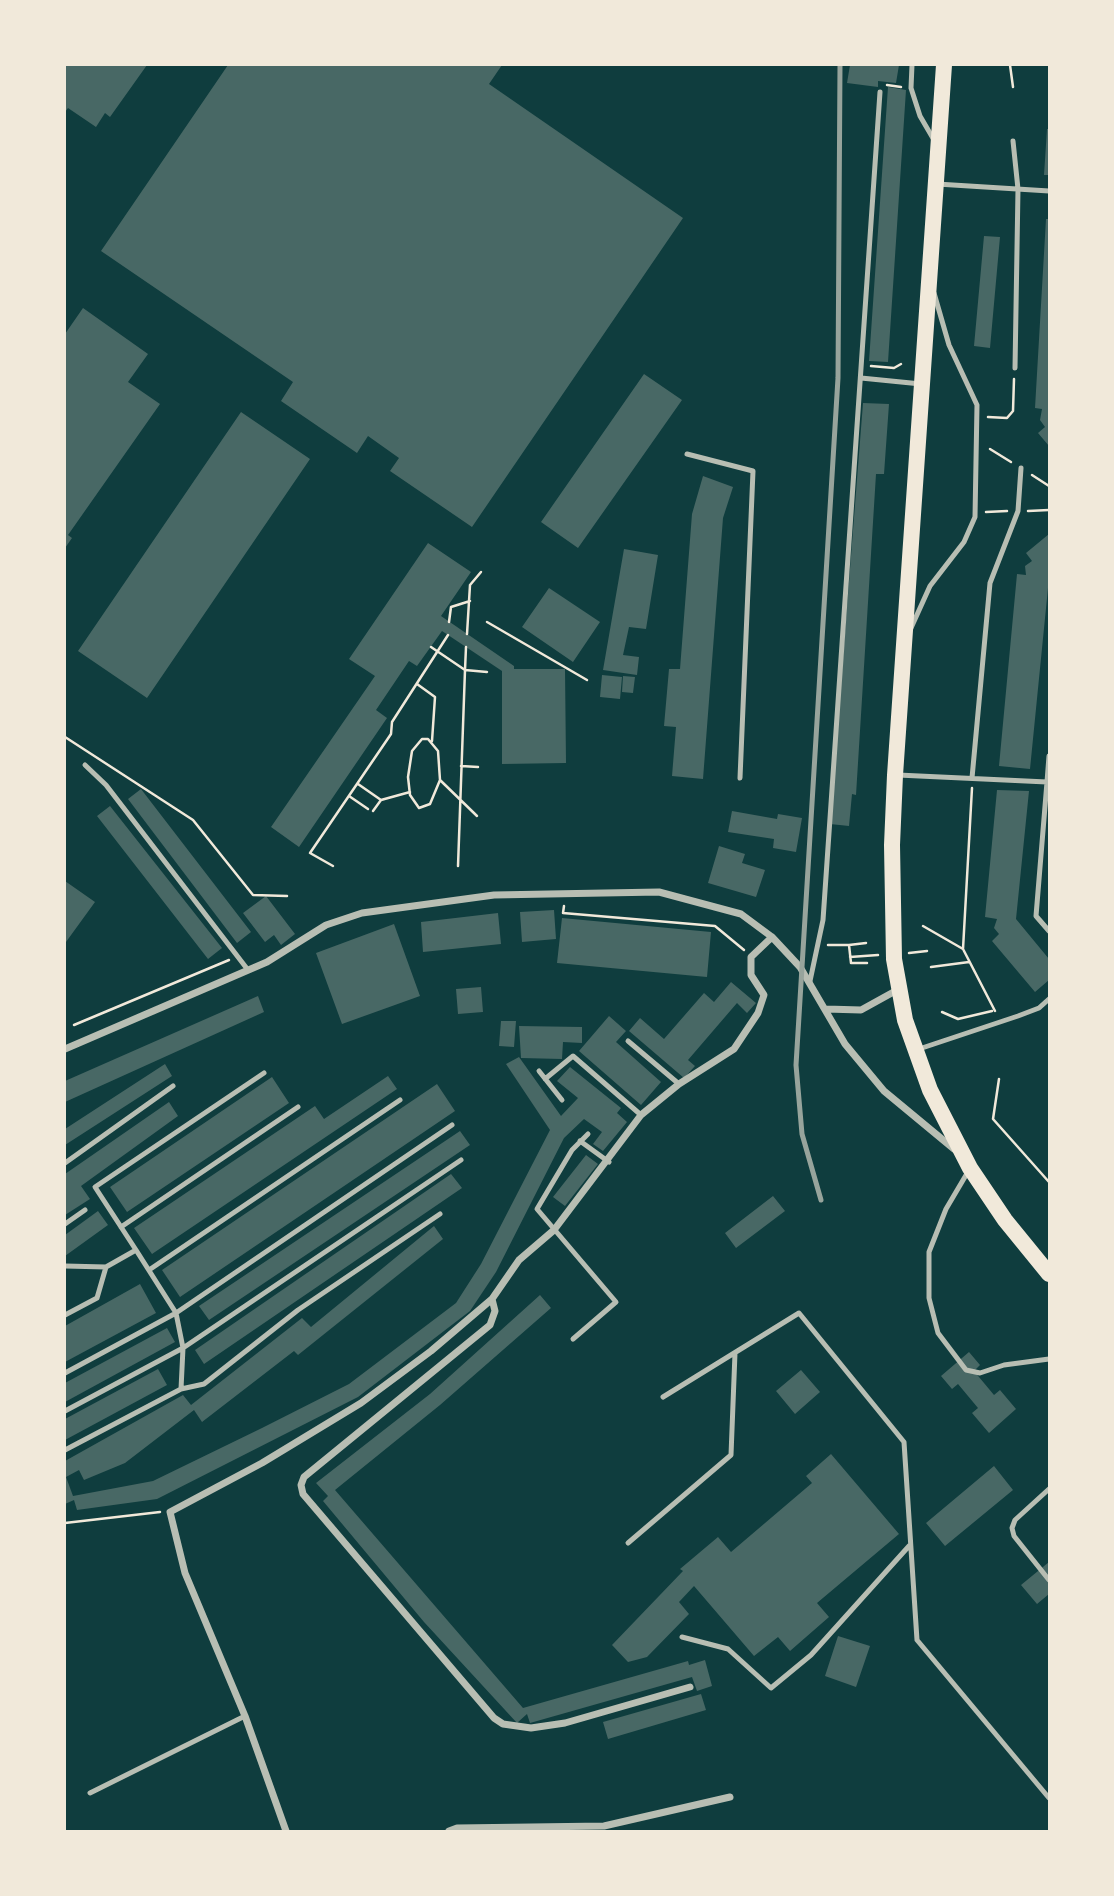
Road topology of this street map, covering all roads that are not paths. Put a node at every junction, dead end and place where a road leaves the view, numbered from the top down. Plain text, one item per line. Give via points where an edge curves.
1 (912, 65) edge
2 (944, 65) edge
3 (880, 92) dead end
4 (1013, 141) dead end
5 (939, 148) junction
6 (937, 184) junction
7 (1018, 189) junction
8 (1049, 191) edge
9 (930, 280) junction
10 (1015, 368) road end
11 (861, 378) junction
12 (922, 384) junction
13 (687, 454) dead end
14 (1021, 468) dead end
15 (903, 643) junction
16 (1049, 756) edge
17 (85, 765) dead end
18 (895, 775) junction
19 (740, 778) dead end
20 (972, 778) junction
21 (1047, 782) junction
22 (1049, 931) edge
23 (772, 937) junction
24 (248, 970) junction
25 (810, 981) junction
26 (899, 989) junction
27 (1049, 999) edge
28 (826, 1009) junction
29 (628, 1041) dead end
30 (65, 1049) edge
31 (914, 1051) junction
32 (539, 1071) dead end
33 (264, 1073) dead end
34 (545, 1079) junction
35 (679, 1084) junction
36 (173, 1086) dead end
37 (400, 1100) dead end
38 (562, 1100) dead end
39 (298, 1107) dead end
40 (641, 1115) junction
41 (452, 1125) dead end
42 (588, 1134) dead end
43 (580, 1141) junction
44 (461, 1160) dead end
45 (609, 1162) junction
46 (967, 1162) junction
47 (65, 1163) edge
48 (85, 1210) dead end
49 (440, 1214) dead end
50 (65, 1224) edge
51 (121, 1227) junction
52 (554, 1230) junction
53 (136, 1250) junction
54 (65, 1266) edge
55 (106, 1267) junction
56 (149, 1270) junction
57 (1049, 1274) edge
58 (492, 1299) junction
59 (176, 1313) junction
60 (65, 1315) edge
61 (573, 1339) dead end
62 (183, 1348) junction
63 (735, 1353) junction
64 (1049, 1359) edge
65 (65, 1373) edge
66 (181, 1389) junction
67 (663, 1397) dead end
68 (65, 1412) edge
69 (65, 1450) edge
70 (1049, 1489) edge
71 (628, 1543) dead end
72 (909, 1546) junction
73 (1049, 1580) edge
74 (682, 1637) dead end
75 (690, 1687) dead end
76 (245, 1716) junction
77 (90, 1793) dead end
78 (730, 1797) dead end
79 (1049, 1798) edge
80 (286, 1831) edge
81 (449, 1831) edge

1 - 5 lane via 911,88 917,107
2 - 5 main road
3 - 11 lane
4 - 7 lane
5 - 6 main road
6 - 7 lane
6 - 9 main road
7 - 8 lane
7 - 10 lane
9 - 12 main road
9 - 15 lane via 949,345 974,392 978,416 975,517 930,586
11 - 12 lane
11 - 25 lane via 822,920
12 - 15 main road
13 - 19 lane via 753,471
14 - 20 lane via 1018,511 990,583
15 - 18 main road
16 - 21 lane
17 - 24 lane via 106,785
18 - 20 lane
18 - 26 main road via 892,904
20 - 21 lane
21 - 22 lane via 1036,916
23 - 24 street via 741,914 659,892 494,895 362,912 326,925
23 - 25 street
23 - 35 street via 751,957 751,975 764,995 745,1035 715,1064
24 - 30 street
25 - 28 street
26 - 28 street via 860,1010
26 - 31 main road
27 - 31 lane via 1039,1007
28 - 46 street via 845,1044 884,1091
29 - 35 lane
31 - 46 main road
32 - 34 lane
33 - 51 lane via 96,1187
34 - 38 lane
34 - 40 lane via 573,1056
35 - 40 street
36 - 47 lane
37 - 56 lane
39 - 51 lane
40 - 45 street
41 - 59 lane
42 - 43 lane
43 - 45 lane
43 - 52 lane via 537,1209
44 - 62 lane
45 - 52 street
46 - 57 main road via 1004,1220
46 - 64 lane via 929,1252 929,1298 938,1333 966,1370 980,1373
48 - 50 lane
49 - 66 lane via 298,1310 204,1384
51 - 53 lane
52 - 58 street via 519,1260
52 - 61 lane via 616,1302
53 - 55 lane
53 - 56 lane
54 - 55 lane
55 - 60 lane via 97,1298
56 - 59 lane
58 - 75 street via 495,1311 490,1325 304,1477 303,1494 503,1724 523,1728 565,1723
58 - 76 street via 361,1403 262,1464 170,1512 185,1573
59 - 62 lane
59 - 65 lane
62 - 66 lane
62 - 68 lane
63 - 67 lane
63 - 71 lane via 731,1455
63 - 72 lane via 799,1313 904,1442
66 - 69 lane
70 - 73 lane via 1012,1528
72 - 74 lane via 811,1655 771,1688 729,1648
72 - 79 lane via 917,1640
76 - 77 lane
76 - 80 street
78 - 81 street via 604,1826

